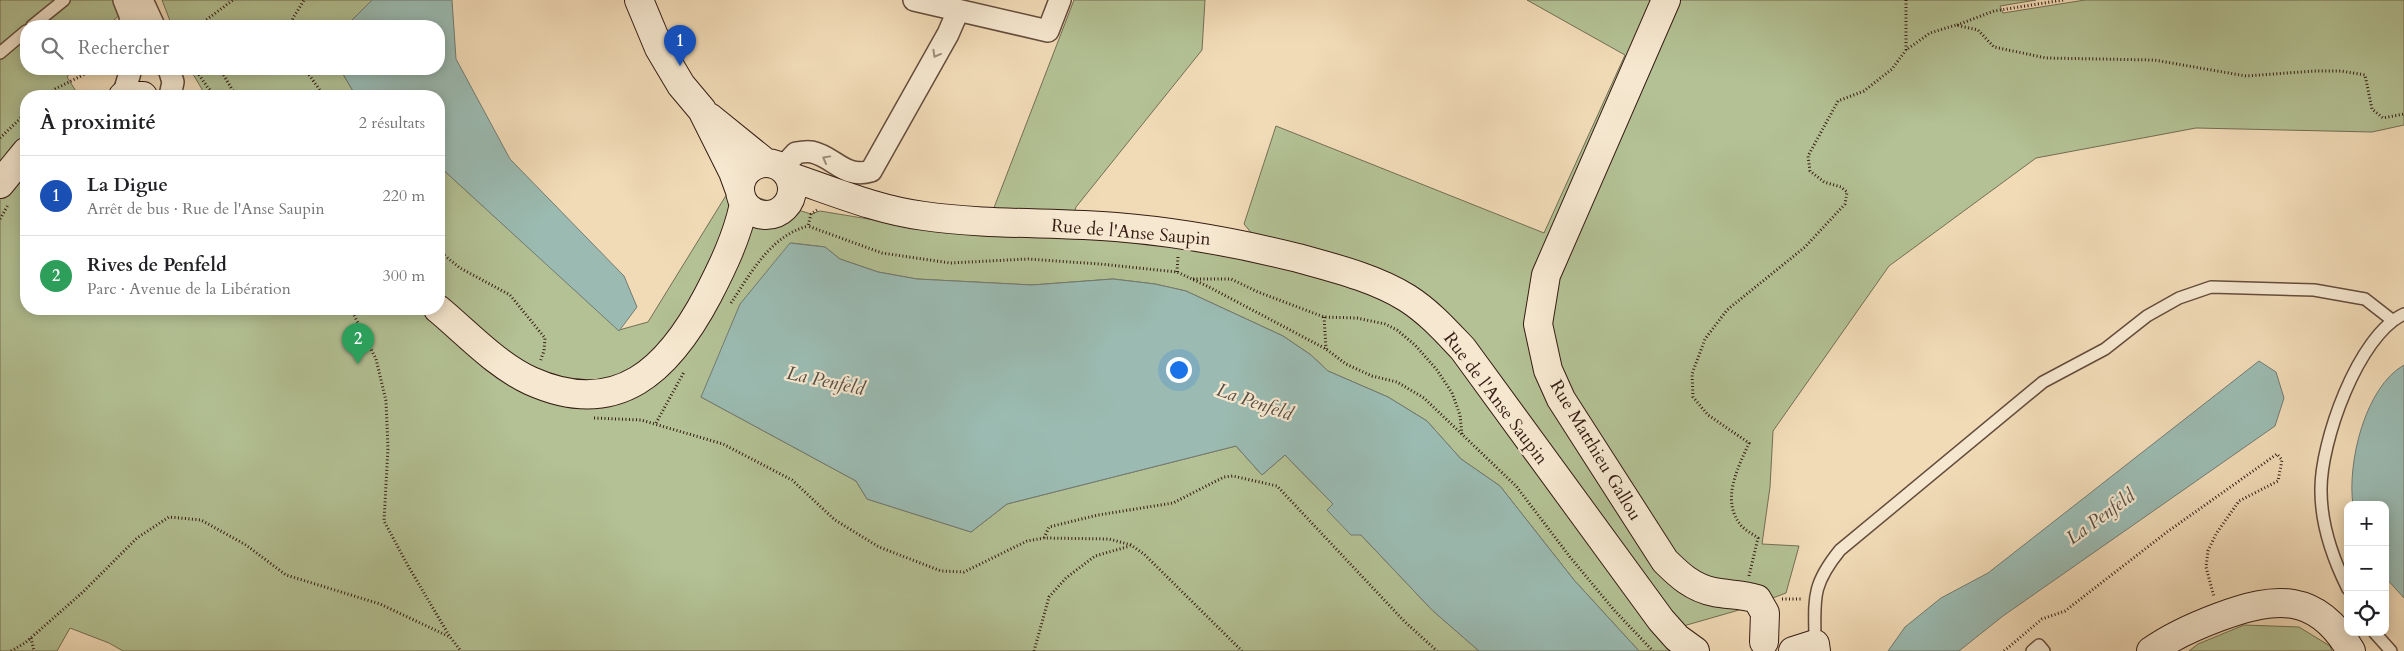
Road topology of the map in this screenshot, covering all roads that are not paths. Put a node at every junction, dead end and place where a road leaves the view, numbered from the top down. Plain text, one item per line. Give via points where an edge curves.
1 (64, 0) edge
2 (124, 0) edge
3 (142, 0) edge
4 (914, 0) edge
5 (1060, 0) edge
6 (1666, 0) edge
7 (637, 2) edge
8 (958, 11) junction
9 (39, 20) edge
10 (130, 20) edge
11 (151, 20) edge
12 (20, 36) edge
13 (0, 53) edge
14 (129, 75) edge
15 (170, 75) edge
16 (125, 90) edge
17 (171, 90) edge
18 (702, 110) junction
19 (20, 159) edge
20 (780, 169) junction
21 (0, 184) edge
22 (830, 197) junction
23 (742, 198) junction
24 (779, 211) junction
25 (718, 275) junction
26 (2404, 314) edge
27 (445, 315) edge
28 (2392, 320) junction
29 (2344, 579) edge
30 (2377, 636) edge
31 (1767, 648) edge
32 (1808, 649) edge
33 (1695, 651) edge
34 (2032, 651) edge
35 (2044, 651) edge
36 (2151, 651) edge
37 (2351, 651) edge
38 (2390, 651) edge

1 - 9 lane
2 - 10 street
3 - 11 street
4 - 8 street
5 - 8 street via 1048,31
6 - 31 street, Rue Matthieu Gallou via 1546,275 1538,324 1539,338 1561,399 1665,561 1681,578 1697,587 1757,599 1765,614
7 - 18 street, Rue de l'Anse Saupin via 681,85
8 -> 20 street via 871,171 860,174 847,171 814,152 796,153
12 - 13 lane
14 - 16 street
15 - 17 street
18 - 20 street, Rue de l'Anse Saupin
18 - 23 street, Rue de l'Anse Saupin via 733,172
19 - 21 street
20 - 22 street, Rue de l'Anse Saupin
20 - 23 street via 758,164 744,174
20 - 24 street via 793,190
22 - 24 street, Rue de l'Anse Saupin
22 - 33 street, Rue de l'Anse Saupin via 924,216 1114,227 1240,243 1327,266 1406,298 1431,315 1463,349 1662,620
23 - 24 street via 754,213
23 - 25 street via 737,232
24 - 25 street
25 - 27 street via 670,354 642,378 606,392 577,395 531,381 509,370
26 - 28 lane
28 - 29 lane via 2370,346 2346,388 2328,437 2320,490 2326,536
28 - 32 lane via 2365,299 2314,290 2211,287 2179,298 2148,316 2105,349 2043,382 1844,546 1821,575
30 - 38 lane
34 - 35 lane via 2039,645
36 - 37 street via 2168,639 2253,604 2276,602 2296,604 2310,610 2328,622

